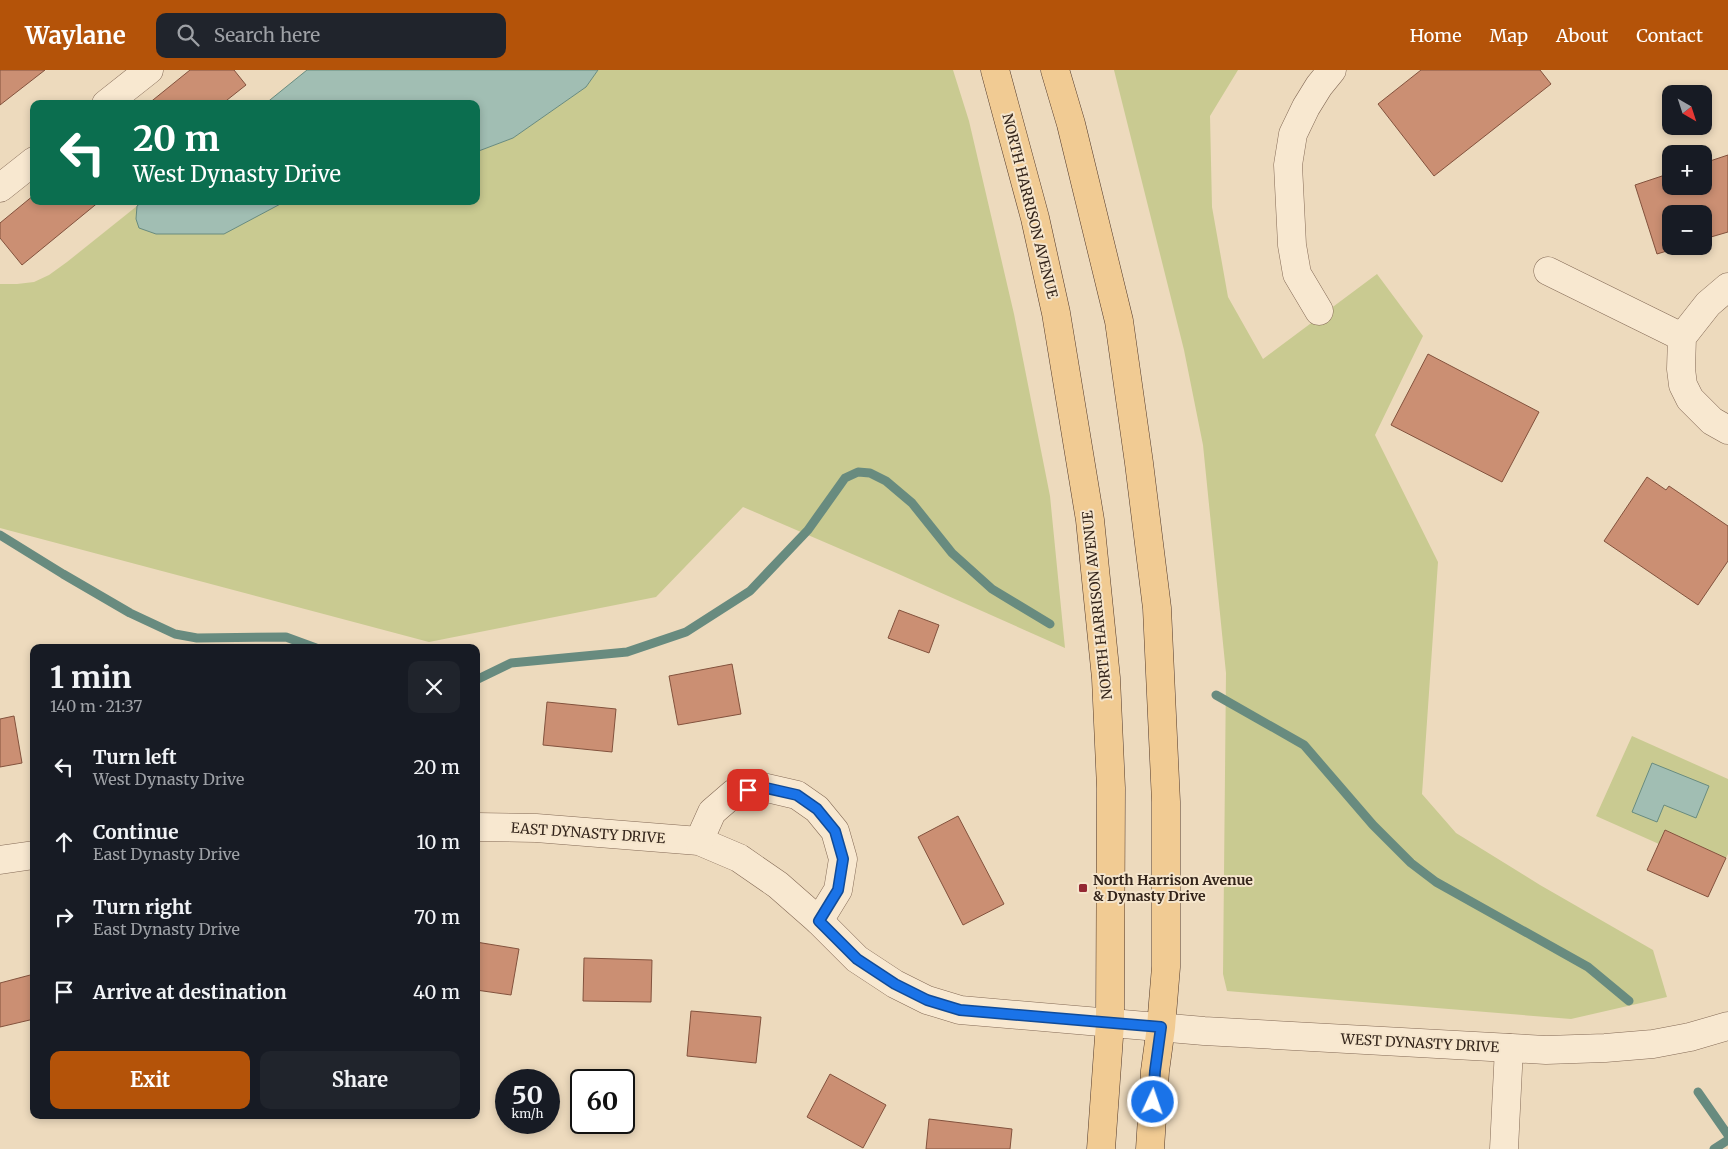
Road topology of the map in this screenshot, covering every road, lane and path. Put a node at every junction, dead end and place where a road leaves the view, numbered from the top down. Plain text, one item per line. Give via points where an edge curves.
1 (149, 70) edge
2 (995, 70) edge
3 (1055, 70) edge
4 (1332, 70) edge
5 (111, 100) edge
6 (30, 164) edge
7 (0, 188) edge
8 (1548, 271) dead end
9 (1728, 287) edge
10 (1319, 311) dead end
11 (1682, 337) junction
12 (1728, 430) edge
13 (480, 827) edge
14 (699, 841) junction
15 (30, 856) edge
16 (0, 860) edge
17 (819, 921) junction
18 (1110, 1023) junction
19 (1728, 1026) edge
20 (1161, 1027) junction
21 (1509, 1048) junction
22 (1101, 1149) edge
23 (1150, 1149) edge
24 (1504, 1149) edge

1 - 5 street
2 - 18 main road, NORTH HARRISON AVENUE via 1035,218 1056,313 1090,520 1106,678 1111,788
3 - 20 main road via 1119,321 1156,608 1166,802 1166,967
4 - 10 street via 1306,107 1293,134 1288,165 1292,245 1297,274
6 - 7 street
8 - 11 street
9 - 11 street via 1708,304
11 - 12 street via 1683,385 1690,399
13 - 14 street, EAST DYNASTY DRIVE via 536,828
14 - 17 street, EAST DYNASTY DRIVE via 739,858 778,885
14 - 17 street via 712,812 734,793 762,787 797,795 817,809 835,831 843,859 838,890
15 - 16 street
17 - 18 street, EAST DYNASTY DRIVE via 857,959 927,1000 960,1010
18 - 20 street, WEST DYNASTY DRIVE
18 - 22 main road, NORTH HARRISON AVENUE
19 - 21 street, WEST DYNASTY DRIVE via 1653,1044
20 - 21 street, WEST DYNASTY DRIVE
20 - 23 main road
21 - 24 street

